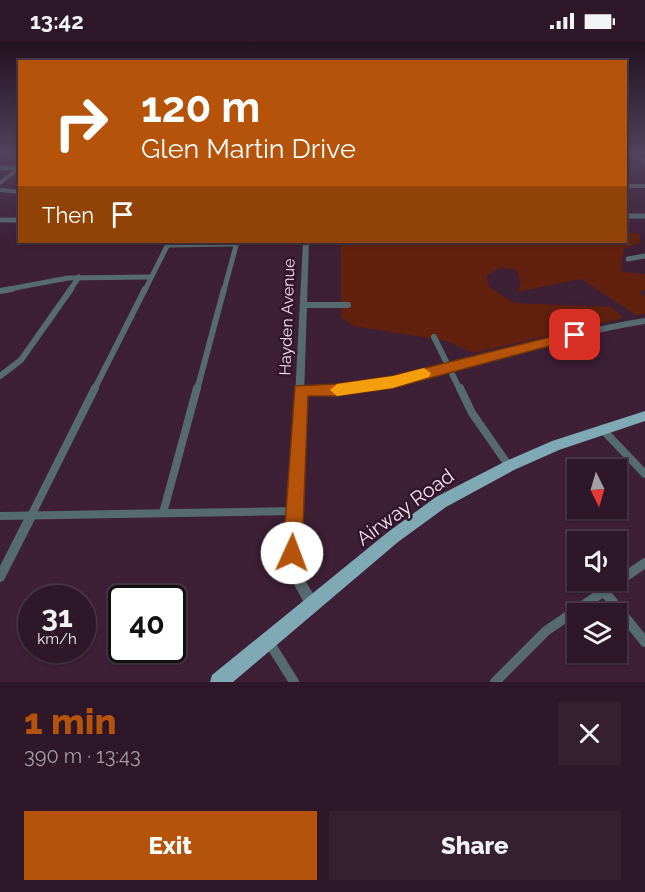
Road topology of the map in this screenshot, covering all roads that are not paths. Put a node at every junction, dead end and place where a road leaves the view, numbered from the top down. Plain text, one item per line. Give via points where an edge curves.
1 (627, 186) edge
2 (645, 186) edge
3 (0, 190) edge
4 (18, 192) edge
5 (627, 216) edge
6 (645, 216) edge
7 (0, 220) edge
8 (18, 220) edge
9 (168, 243) edge
10 (236, 243) edge
11 (306, 243) edge
12 (645, 256) edge
13 (628, 259) dead end
14 (79, 277) junction
15 (150, 277) junction
16 (0, 291) edge
17 (304, 305) junction
18 (348, 305) dead end
19 (645, 321) edge
20 (434, 337) dead end
21 (447, 367) junction
22 (0, 376) edge
23 (301, 390) junction
24 (645, 416) edge
25 (602, 429) junction
26 (508, 466) junction
27 (645, 474) edge
28 (294, 511) junction
29 (163, 513) junction
30 (0, 516) edge
31 (31, 516) junction
32 (645, 563) edge
33 (627, 575) edge
34 (0, 577) edge
35 (602, 591) edge
36 (604, 591) edge
37 (313, 605) junction
38 (269, 642) junction
39 (645, 642) edge
40 (219, 682) edge
41 (294, 682) edge
42 (495, 682) edge

1 - 2 street
3 - 4 street
5 - 6 street
7 - 8 street
9 - 10 street
9 - 15 street
10 - 29 street
11 - 17 street, Hayden Avenue
12 - 13 street
14 - 15 street
14 - 16 street
14 - 22 street via 21,360
15 - 31 street
17 - 18 street
17 - 23 street, Hayden Avenue
19 - 21 street
20 - 21 street
21 - 23 street via 379,385
21 - 26 street via 484,433
23 - 28 street, Hayden Avenue
24 - 25 main road, Airway Road
25 - 26 main road, Airway Road
25 - 27 street
26 - 37 main road, Airway Road via 417,519
28 - 29 street
28 - 37 street, Hayden Avenue via 294,566 303,592
29 - 31 street
30 - 31 street
31 - 34 street
32 - 33 street
35 - 42 street via 534,640
36 - 39 street
37 - 38 main road, Airway Road
38 - 40 main road, Airway Road
38 - 41 street

